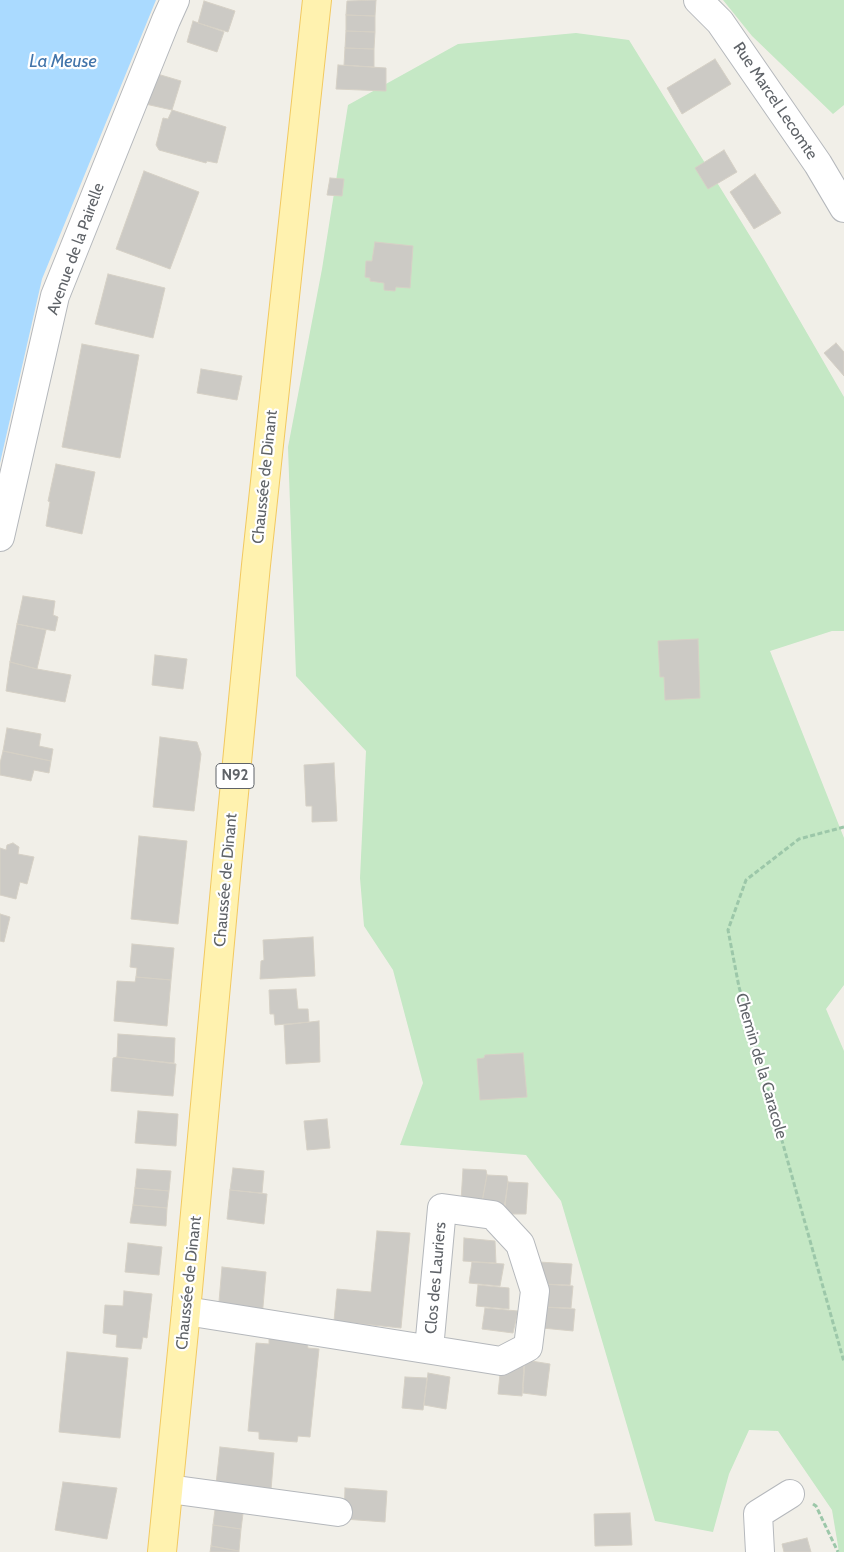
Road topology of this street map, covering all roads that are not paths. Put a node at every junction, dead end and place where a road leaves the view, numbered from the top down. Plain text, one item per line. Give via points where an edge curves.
1 (175, 0) edge
2 (317, 0) edge
3 (698, 0) edge
4 (844, 208) edge
5 (0, 537) edge
6 (186, 1311) junction
7 (429, 1349) junction
8 (168, 1488) junction
9 (790, 1494) road end
10 (338, 1512) dead end
11 (162, 1552) edge
12 (760, 1552) edge

1 - 5 street, Avenue de la Pairelle via 55,296
2 - 6 main road, Chaussée de Dinant / N92 via 256,565
3 - 4 street, Rue Marcel Lecomte via 720,22 818,164
6 - 7 street, Clos des Lauriers
6 - 8 main road, Chaussée de Dinant / N92
7 - 7 street, Clos des Lauriers via 502,1361 528,1347 536,1291 520,1244 493,1215 442,1208
8 - 10 street
8 - 11 main road, Chaussée de Dinant / N92
9 - 12 street via 758,1514

